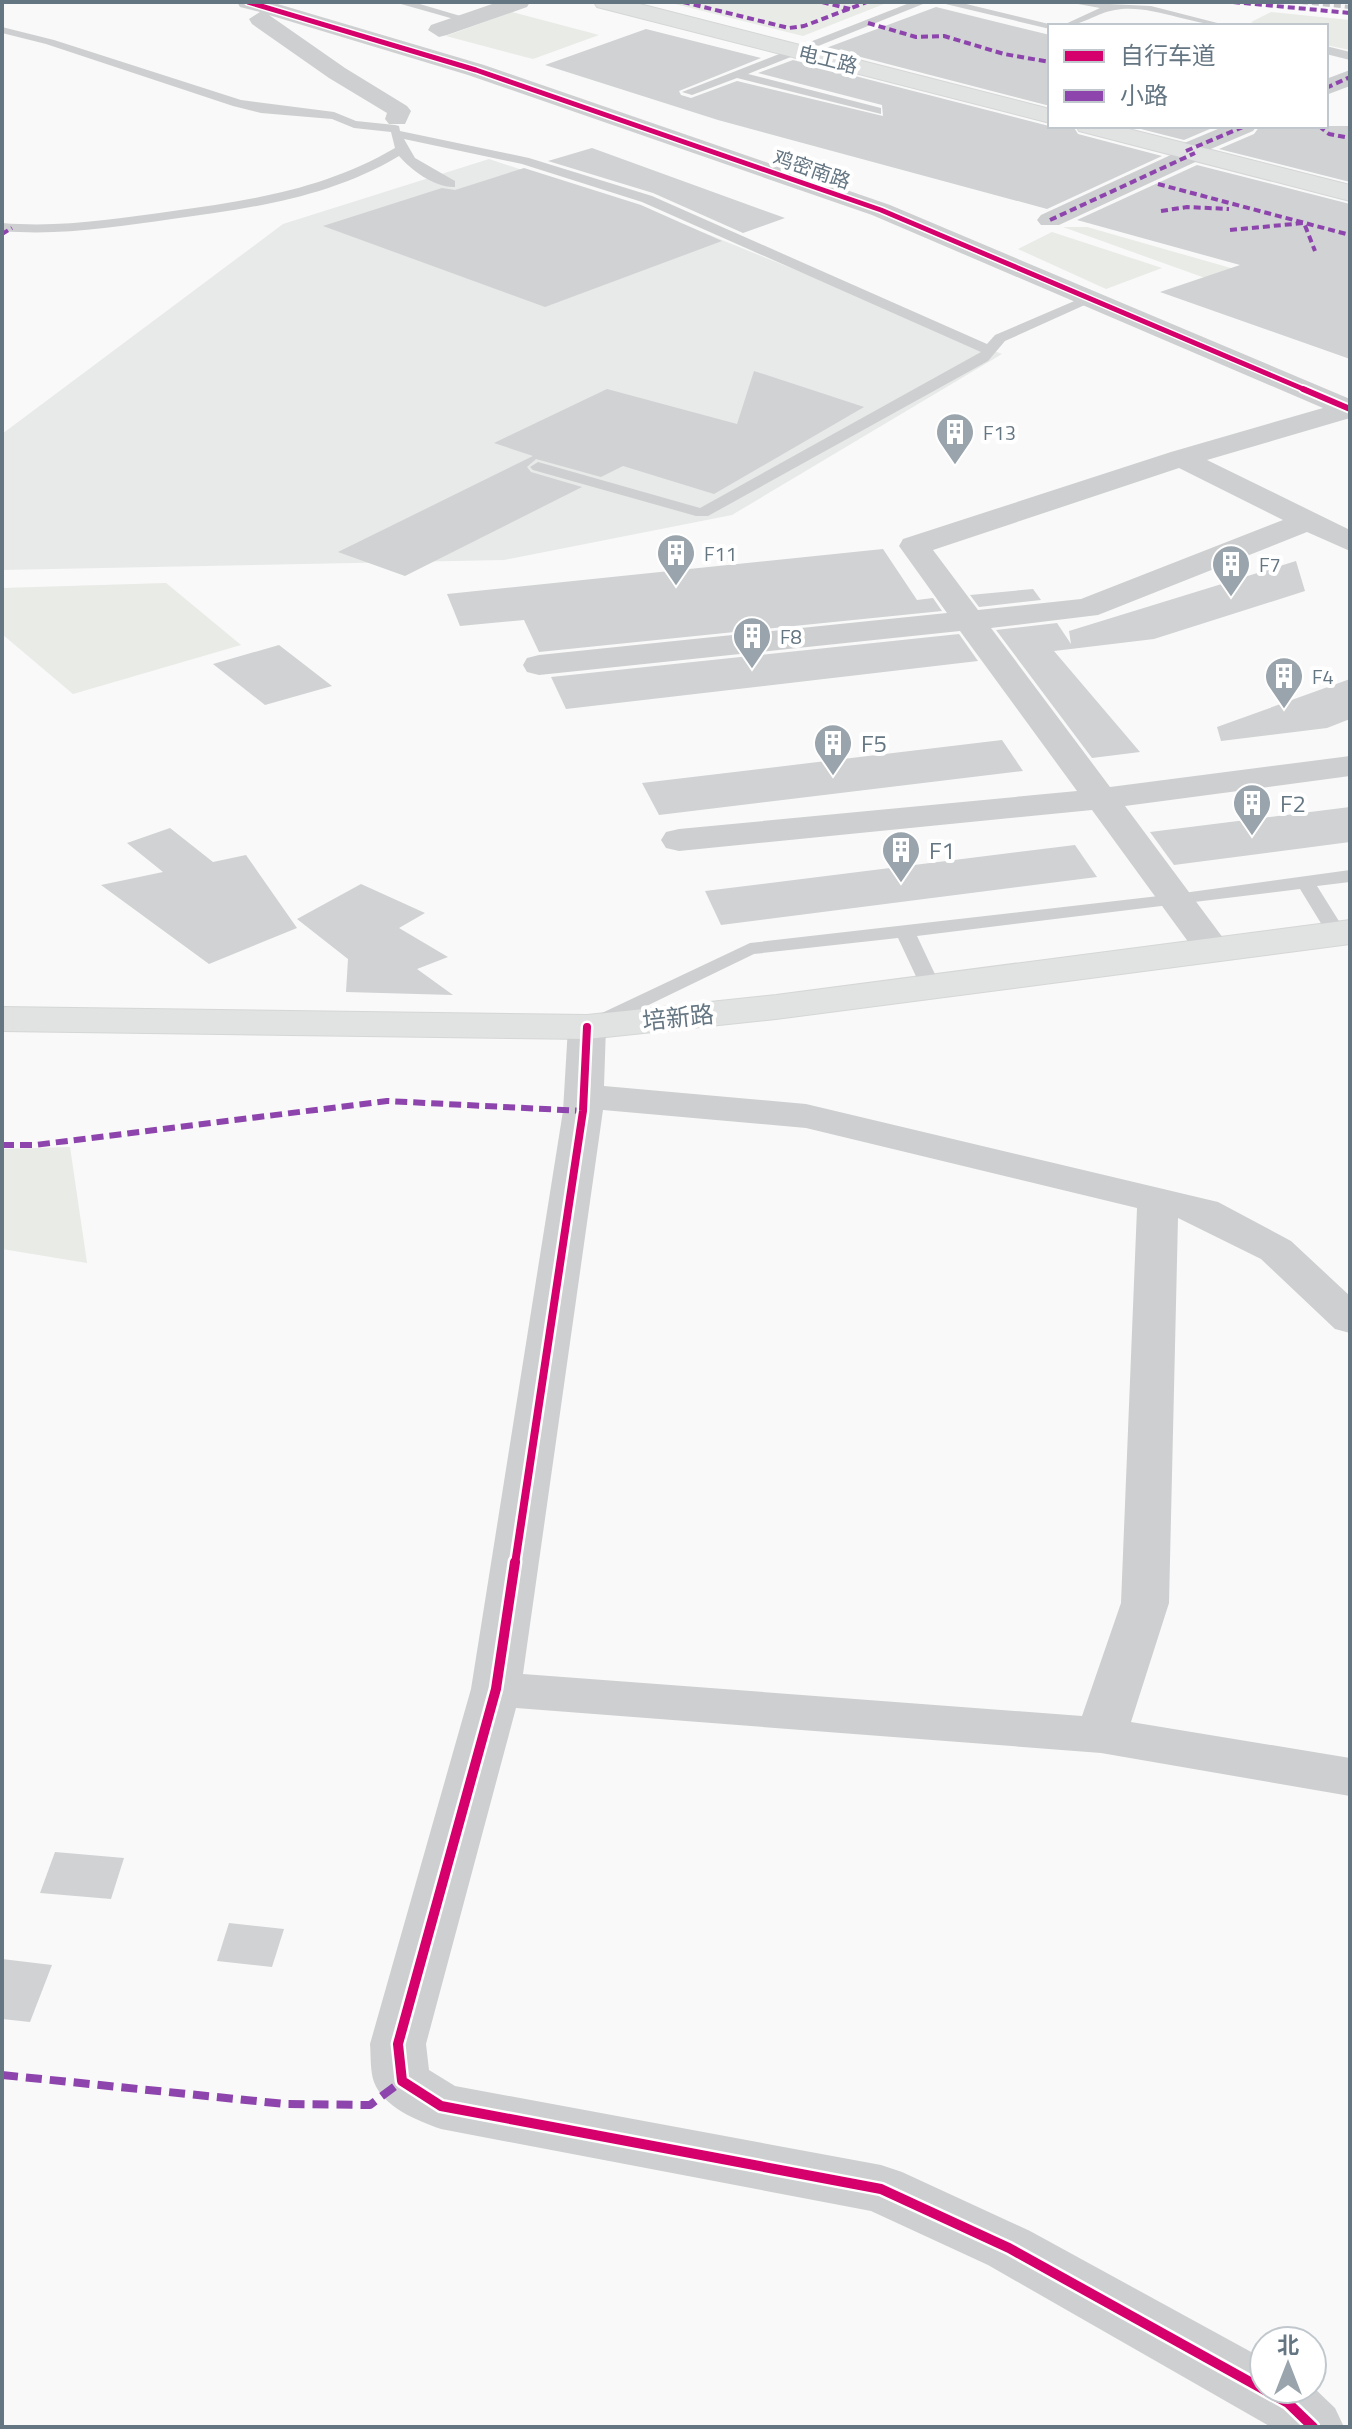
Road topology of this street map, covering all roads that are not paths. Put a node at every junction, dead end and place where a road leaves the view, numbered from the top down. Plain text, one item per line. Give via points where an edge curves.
1 (231, 2) edge
2 (248, 2) edge
3 (400, 2) edge
4 (519, 2) edge
5 (605, 2) edge
6 (922, 2) edge
7 (943, 2) edge
8 (1073, 2) edge
9 (1113, 6) junction
10 (468, 20) junction
11 (1072, 24) edge
12 (1215, 24) edge
13 (1048, 25) edge
14 (2, 30) edge
15 (439, 30) dead end
16 (1328, 50) edge
17 (794, 51) junction
18 (1350, 56) edge
19 (736, 74) junction
20 (1350, 77) edge
21 (1328, 87) edge
22 (688, 92) dead end
23 (877, 111) dead end
24 (1048, 115) edge
25 (396, 127) junction
26 (1096, 128) edge
27 (1241, 128) edge
28 (400, 150) junction
29 (1190, 152) junction
30 (450, 184) dead end
31 (1350, 193) edge
32 (1050, 220) dead end
33 (2, 227) edge
34 (1091, 299) junction
35 (989, 350) junction
36 (1349, 409) edge
37 (1181, 458) junction
38 (538, 467) dead end
39 (1308, 521) junction
40 (1350, 542) edge
41 (970, 622) junction
42 (539, 665) dead end
43 (1350, 766) edge
44 (1101, 799) junction
45 (679, 840) dead end
46 (1350, 876) edge
47 (1305, 882) junction
48 (1176, 900) junction
49 (905, 931) junction
50 (1343, 933) edge
51 (1213, 950) junction
52 (931, 987) junction
53 (2, 1019) edge
54 (587, 1027) junction
55 (584, 1096) junction
56 (1158, 1200) junction
57 (1350, 1320) edge
58 (496, 1689) junction
59 (1101, 1735) junction
60 (1350, 1777) edge
61 (1313, 2427) edge

1 - 25 street via 399,111
2 - 34 street, 鸡密南路 via 476,70 881,210
3 - 10 lane
4 - 10 street
5 - 17 main road, 电工路
6 - 17 lane
7 - 13 lane
8 - 9 lane
9 - 11 lane
9 - 12 lane
10 - 15 street
14 - 25 lane via 261,109
16 - 18 lane
17 - 19 lane
17 - 24 main road, 电工路
19 - 22 lane
19 - 23 lane
20 - 21 street
25 - 28 lane
25 - 35 lane via 647,199
26 - 29 main road
27 - 29 street
28 - 30 lane via 415,167
28 - 33 lane via 372,169 291,198 97,229
29 - 31 main road
29 - 32 street
34 - 35 lane via 1000,338
34 - 36 street, 鸡密南路
35 - 38 lane via 702,513
36 - 37 street
37 - 39 street
37 - 41 street via 914,546
39 - 40 street
39 - 41 street via 1087,608
41 - 42 street
41 - 44 street
43 - 44 street
44 - 45 street
44 - 48 street
46 - 47 lane
47 - 48 lane
47 - 50 lane
48 - 49 lane
48 - 51 street
49 - 52 lane
49 - 54 lane via 750,949
50 - 51 main road, 培新路
51 - 52 main road, 培新路
52 - 54 main road, 培新路
53 - 54 main road, 培新路
54 - 55 street
55 - 56 street via 806,1116
55 - 58 street
56 - 57 street via 1203,1211 1276,1250
56 - 59 street via 1145,1603
58 - 59 street
58 - 61 street via 398,2044 402,2081 441,2106 881,2189 1009,2248 1288,2403
59 - 60 street

